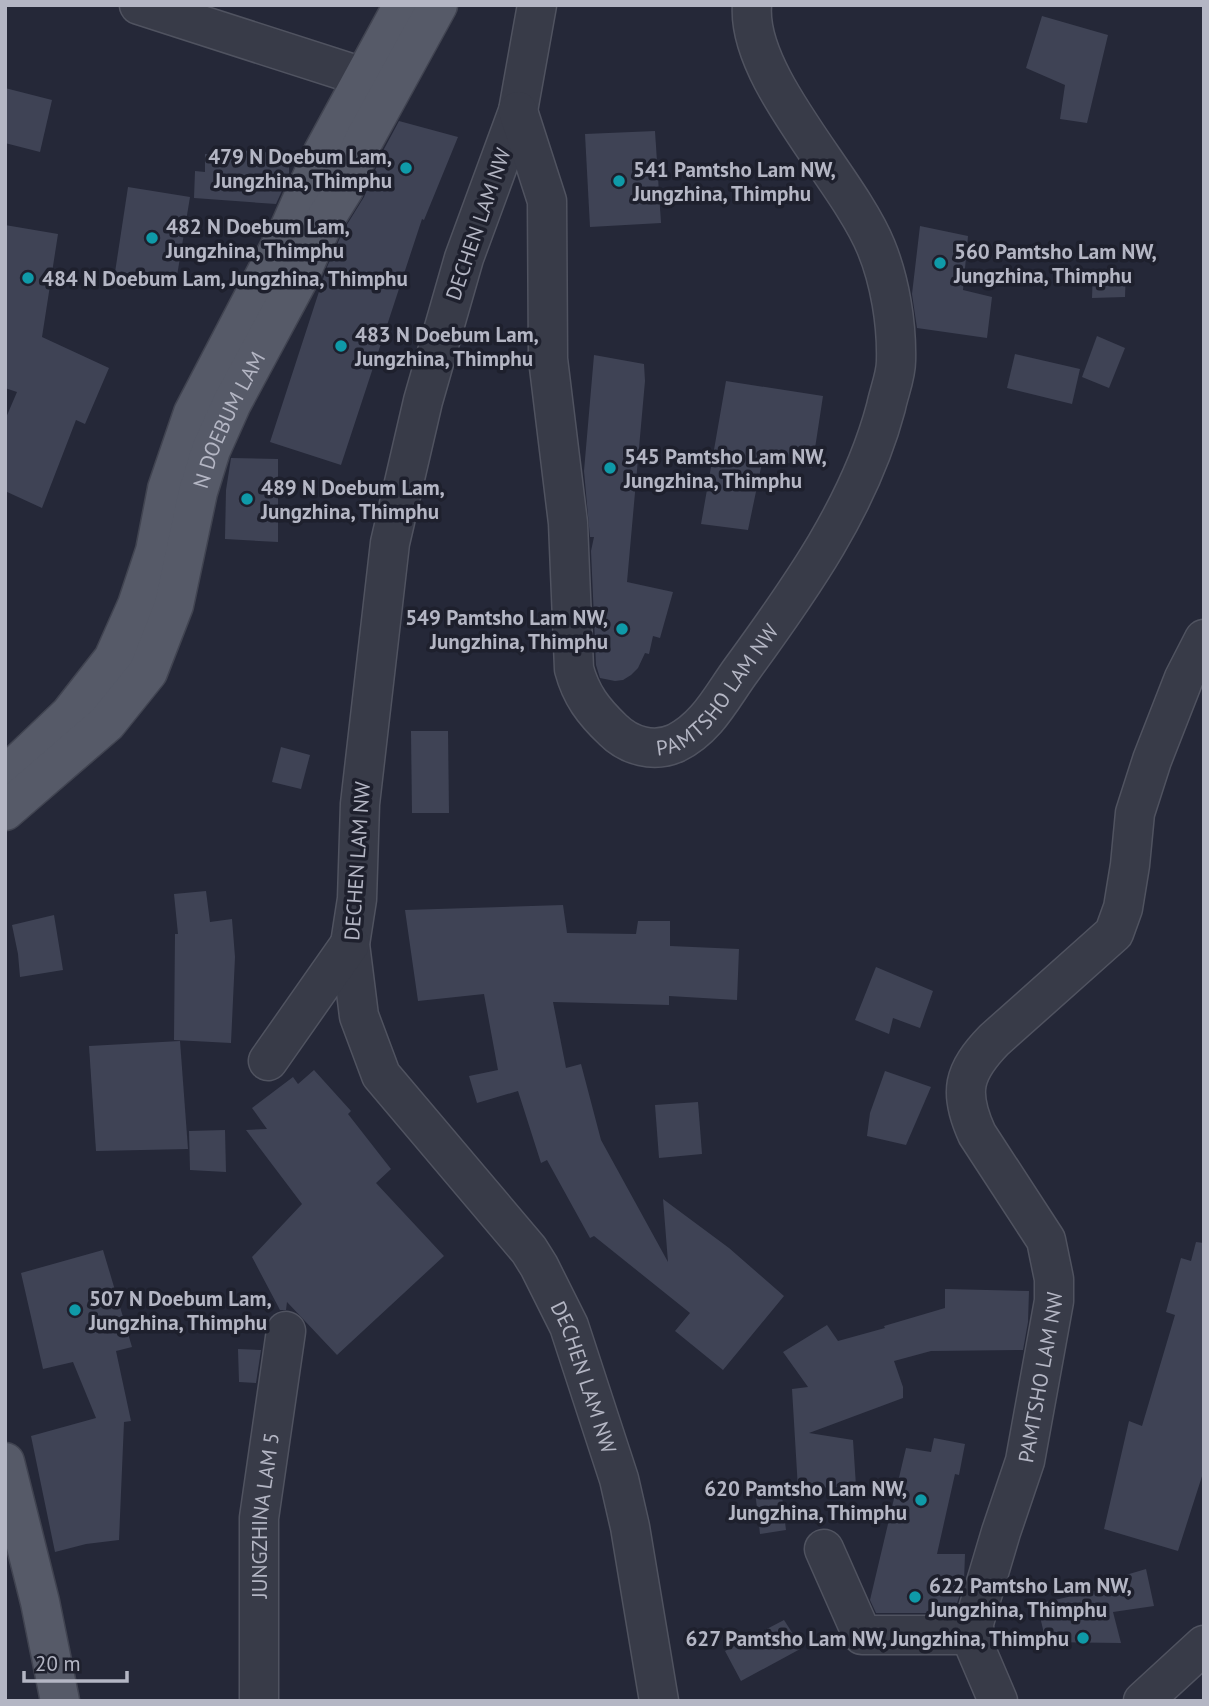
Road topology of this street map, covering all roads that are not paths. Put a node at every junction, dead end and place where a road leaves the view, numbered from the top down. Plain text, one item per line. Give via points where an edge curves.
1 (139, 5) edge
2 (402, 5) edge
3 (438, 5) edge
4 (537, 5) edge
5 (752, 5) edge
6 (363, 77) junction
7 (518, 111) junction
8 (1204, 639) edge
9 (5, 775) edge
10 (5, 811) edge
11 (350, 944) junction
12 (268, 1061) dead end
13 (286, 1331) dead end
14 (5, 1462) edge
15 (824, 1549) dead end
16 (5, 1557) edge
17 (974, 1635) junction
18 (1204, 1645) edge
19 (37, 1701) edge
20 (60, 1701) edge
21 (259, 1701) edge
22 (659, 1701) edge
23 (998, 1701) edge
24 (1143, 1701) edge

1 - 6 street
2 - 6 main road, N DOEBUM LAM
3 - 10 main road, N DOEBUM LAM via 364,140 344,189 211,450 174,605 148,672 107,723
4 - 7 street, DECHEN LAM NW
5 - 7 street, PAMTSHO LAM NW via 757,44 770,71 853,202 876,247 889,290 896,363 876,444 847,507 799,591 712,714 674,744 650,748 617,734 587,702 577,678 568,523 548,359 547,201
6 - 9 main road, N DOEBUM LAM via 193,413 167,489 155,551 113,659 70,714
7 - 11 street, DECHEN LAM NW via 464,258 423,401 390,543 360,804 357,899
8 - 17 street, PAMTSHO LAM NW via 1184,678 1135,813 1123,908 1114,933 994,1040 967,1074 968,1115 1046,1240 1054,1279 1026,1461 1001,1532
11 - 12 street
11 - 22 street, DECHEN LAM NW via 359,1016 381,1075 529,1250 569,1326 619,1479
13 - 21 street, JUNGZHINA LAM 5 via 259,1518
14 - 20 main road
15 - 17 street via 862,1635
16 - 19 main road
17 - 23 street, PAMTSHO LAM NW
18 - 24 street

